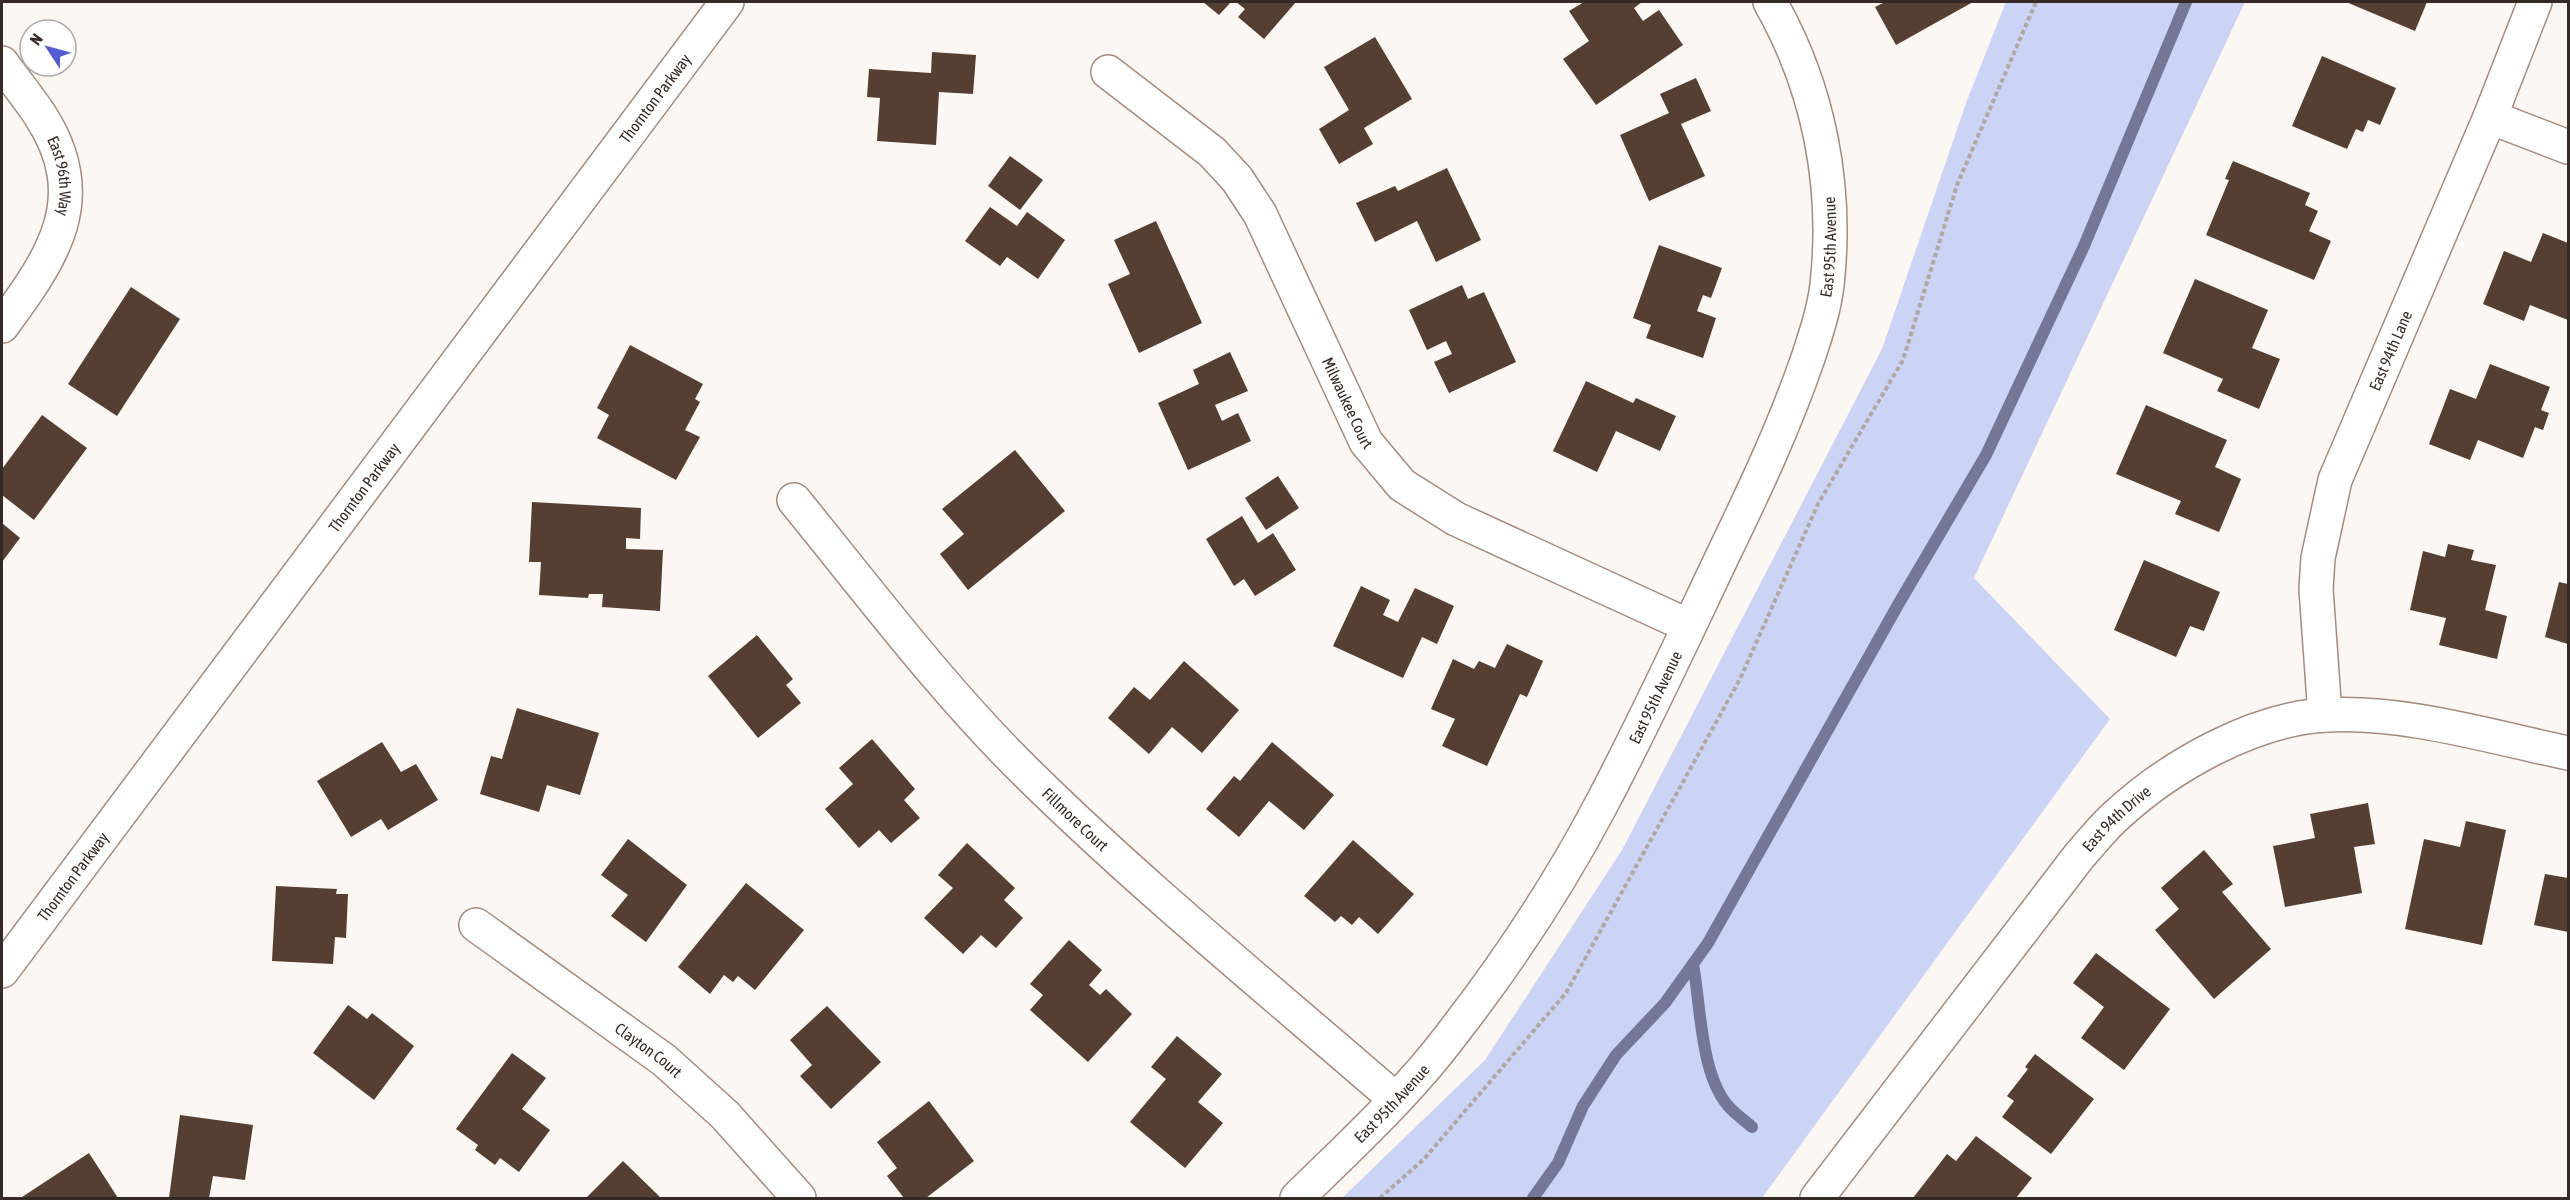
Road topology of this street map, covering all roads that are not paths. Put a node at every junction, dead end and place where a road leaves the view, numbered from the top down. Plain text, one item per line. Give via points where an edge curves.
1 (727, 2) edge
2 (1770, 2) edge
3 (2535, 2) edge
4 (2, 63) edge
5 (1108, 72) dead end
6 (2490, 117) junction
7 (2568, 147) edge
8 (2, 326) edge
9 (794, 500) dead end
10 (1689, 626) junction
11 (2325, 715) junction
12 (2568, 753) edge
13 (476, 925) dead end
14 (2, 971) edge
15 (1395, 1099) junction
16 (799, 1198) edge
17 (1297, 1198) edge
18 (1817, 1198) edge

1 - 14 street, Thornton Parkway
2 - 10 street, East 95th Avenue via 1792,40 1817,115 1829,197 1827,289 1796,391 1762,473
3 - 6 street, East 94th Lane
4 - 8 street, East 96th Way via 41,116 57,149 65,178 66,207 46,263
5 - 10 street, Milwaukee Court via 1212,152 1237,179 1260,214 1366,442 1402,486 1456,519
6 - 7 street
6 - 11 street, East 94th Lane via 2335,480 2318,558 2316,589
9 - 15 street, Fillmore Court via 940,678 1028,774 1130,869
10 - 15 street, East 95th Avenue via 1600,808 1532,921 1451,1036
11 - 12 street, East 94th Drive via 2410,721
11 - 18 street, East 94th Drive via 2272,725 2238,738 2188,763 2116,815 2080,855
13 - 16 street, Clayton Court via 664,1060 725,1115
15 - 17 street, East 95th Avenue

